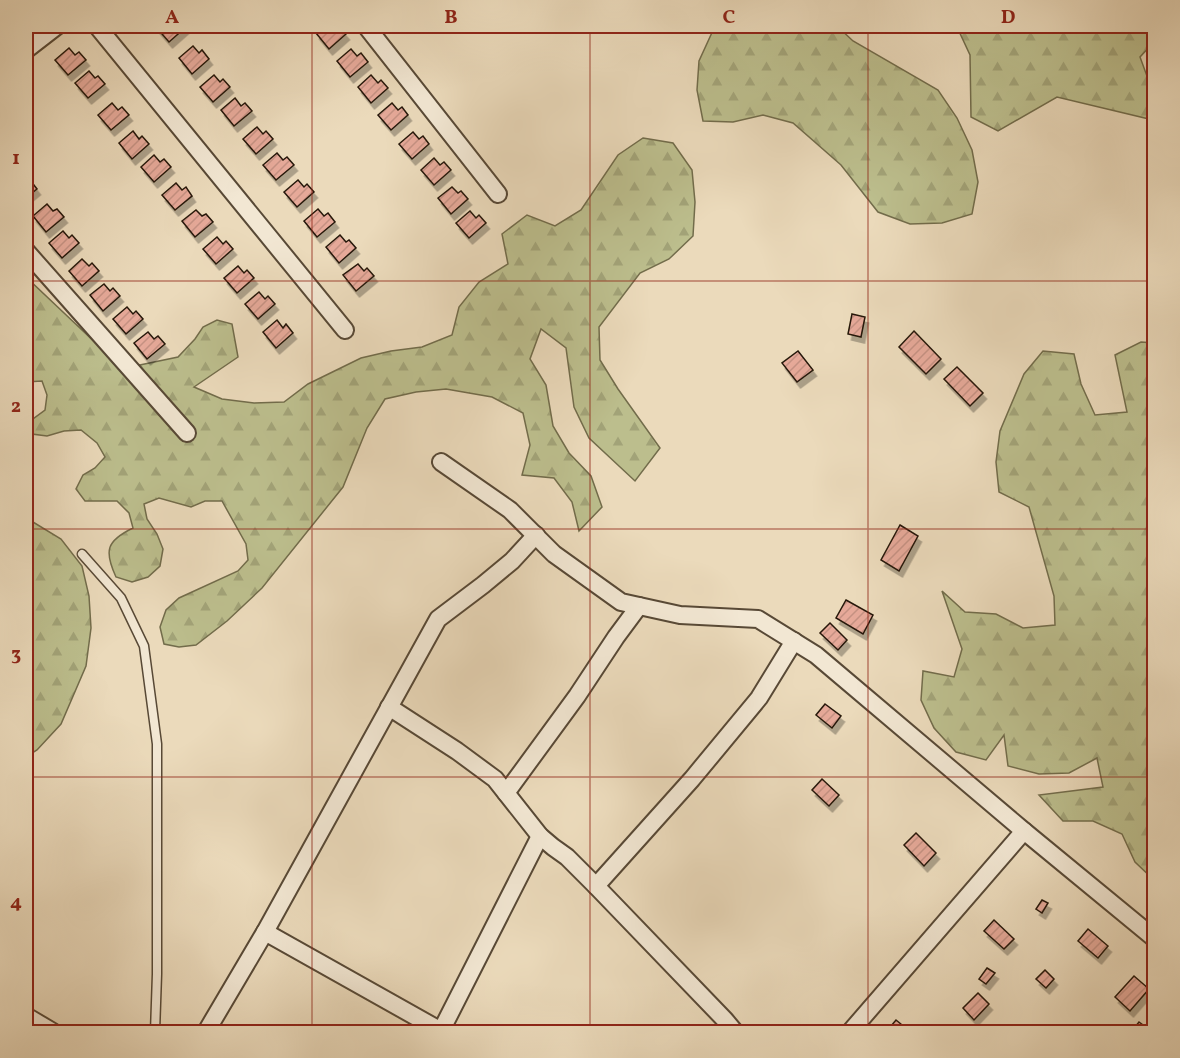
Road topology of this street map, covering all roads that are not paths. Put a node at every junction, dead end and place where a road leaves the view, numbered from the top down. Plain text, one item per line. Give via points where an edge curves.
1 (57, 26) edge
2 (97, 26) edge
3 (366, 26) edge
4 (26, 50) edge
5 (498, 194) dead end
6 (26, 251) edge
7 (345, 330) dead end
8 (187, 433) dead end
9 (441, 462) dead end
10 (536, 535) junction
11 (82, 554) dead end
12 (639, 606) junction
13 (794, 641) junction
14 (389, 707) junction
15 (506, 793) junction
16 (1024, 831) junction
17 (540, 836) junction
18 (596, 886) junction
19 (265, 932) junction
20 (1155, 938) edge
21 (26, 1016) edge
22 (53, 1032) edge
23 (154, 1032) edge
24 (206, 1032) edge
25 (442, 1032) edge
26 (735, 1032) edge
27 (850, 1032) edge

1 - 4 street
2 - 7 street
3 - 5 street
6 - 8 street
9 - 10 street via 510,510
10 - 12 street via 554,554 621,602
10 - 14 street via 512,561 438,619
11 - 23 lane via 121,598 144,646 156,744
12 - 13 street via 680,615 758,619
12 - 15 street
13 - 16 street via 816,655
13 - 18 street via 759,698
14 - 15 street via 458,751 495,779
14 - 19 street
15 - 17 street
16 - 20 street
16 - 27 street
17 - 18 street
17 - 25 street
18 - 26 street
19 - 24 street
19 - 25 street
21 - 22 street

